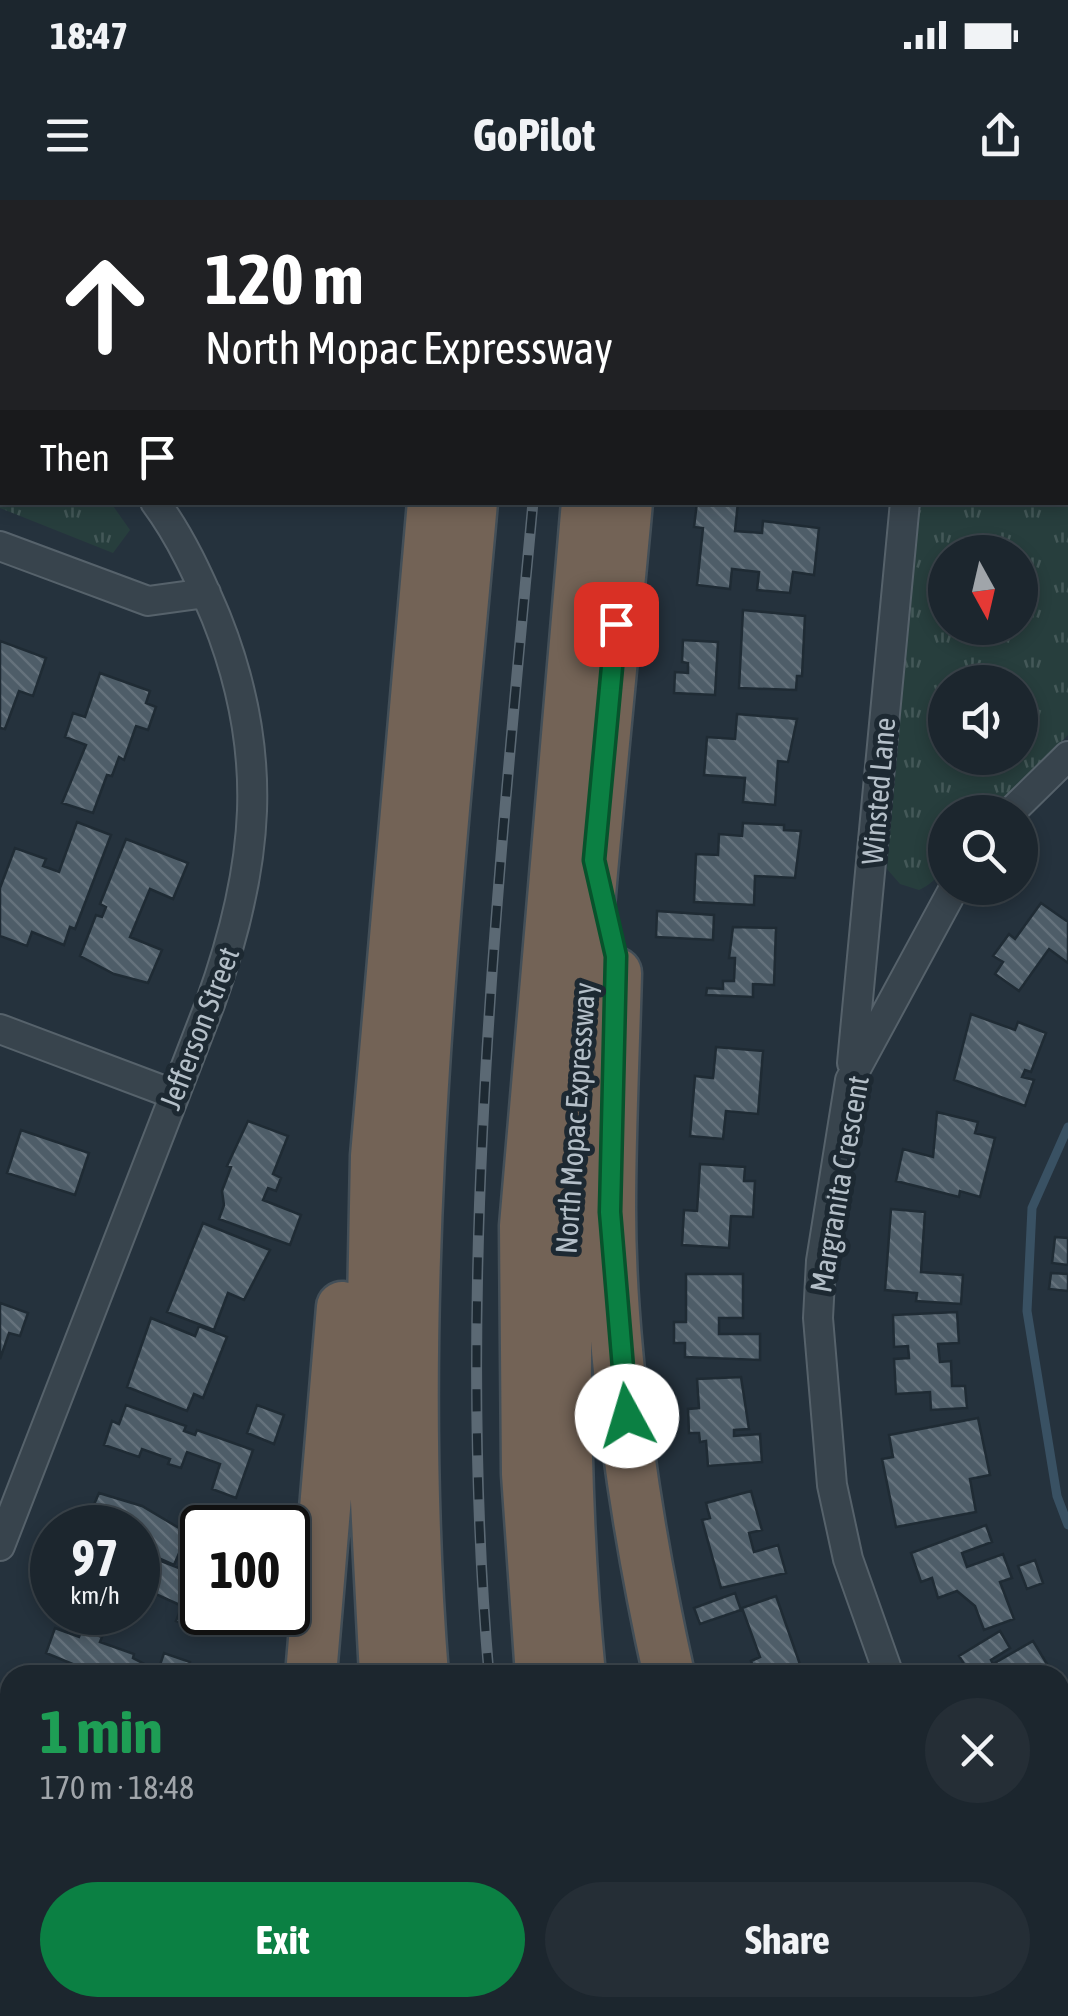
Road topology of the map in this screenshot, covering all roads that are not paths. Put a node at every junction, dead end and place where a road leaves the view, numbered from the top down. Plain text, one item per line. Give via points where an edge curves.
1 (157, 505) edge
2 (433, 505) edge
3 (472, 505) edge
4 (587, 505) edge
5 (627, 505) edge
6 (905, 505) edge
7 (0, 546) edge
8 (206, 593) junction
9 (1068, 756) edge
10 (1028, 795) edge
11 (594, 860) junction
12 (945, 905) edge
13 (0, 1029) edge
14 (850, 1080) junction
15 (173, 1094) junction
16 (376, 1156) junction
17 (3, 1528) edge
18 (312, 1665) edge
19 (384, 1665) edge
20 (423, 1665) edge
21 (540, 1665) edge
22 (579, 1665) edge
23 (667, 1665) edge
24 (885, 1665) edge

1 - 8 street, Jefferson Street
2 - 16 highway
3 - 20 highway via 419,1097 412,1381
4 - 21 highway via 525,1226 527,1474
5 - 11 highway, North Mopac Expressway
6 - 14 street, Winsted Lane
7 - 8 street via 148,602
8 - 15 street, Jefferson Street via 238,672 250,734 250,866 235,936
9 - 10 street
11 - 22 highway, North Mopac Expressway via 564,1288 565,1471
11 - 23 highway via 616,956 610,1212 620,1352 634,1481
12 - 14 street, Margranita Crescent
13 - 15 street
14 - 24 street, Margranita Crescent via 821,1261 820,1353 832,1485 848,1559
15 - 17 street, Jefferson Street
16 - 18 highway via 341,1310
16 - 19 highway via 371,1405

